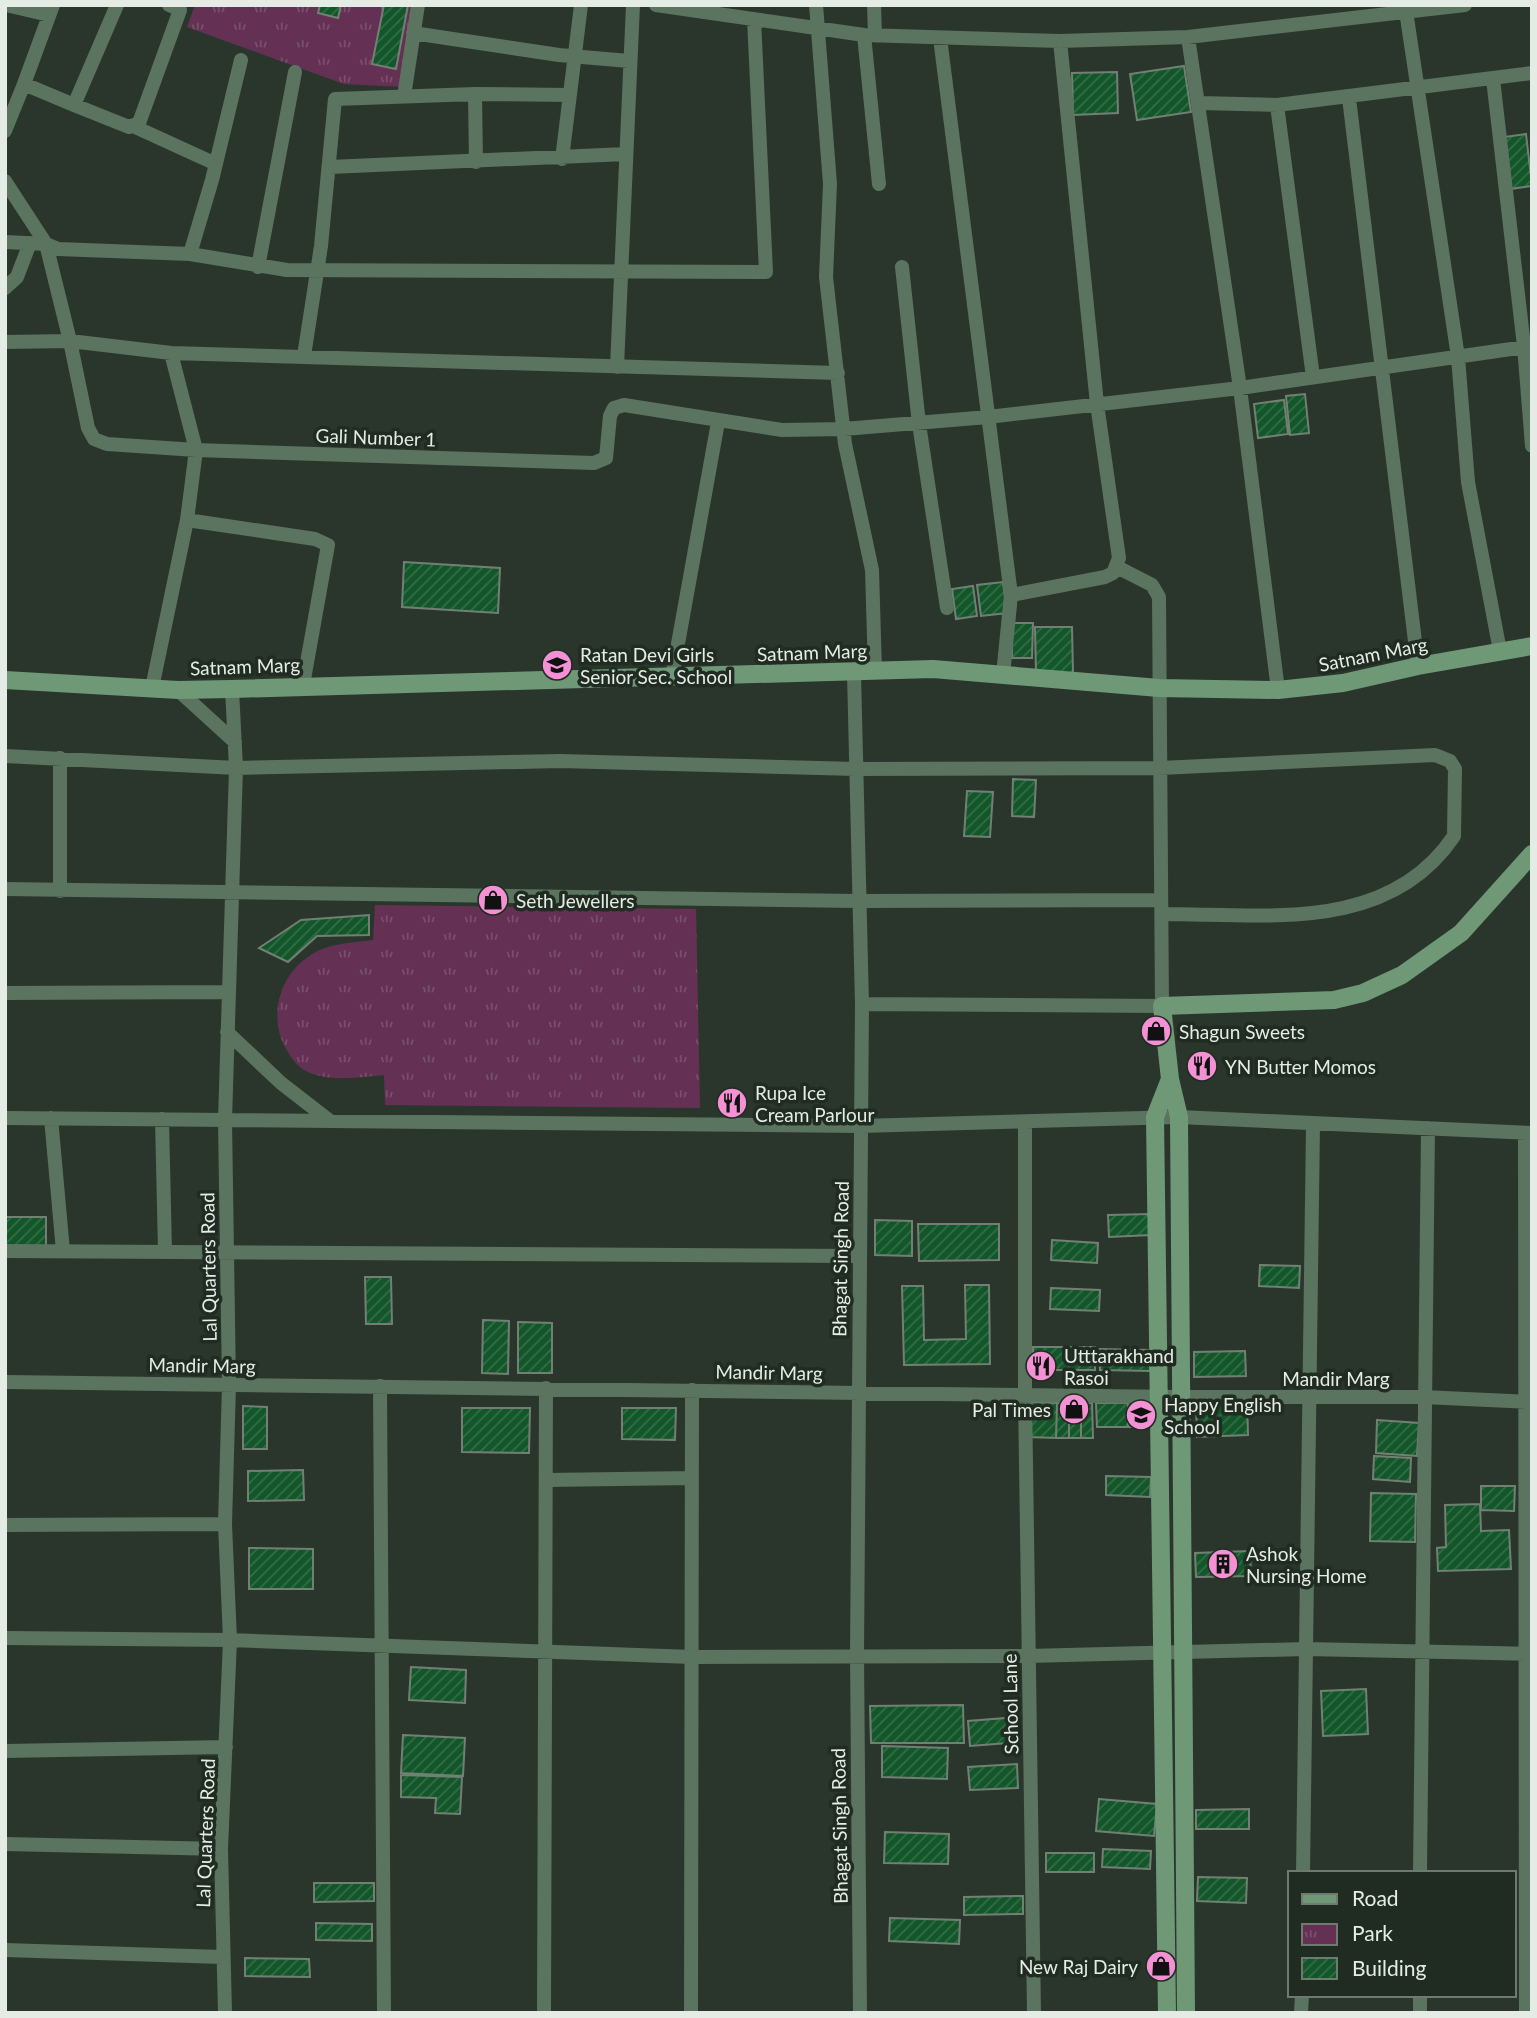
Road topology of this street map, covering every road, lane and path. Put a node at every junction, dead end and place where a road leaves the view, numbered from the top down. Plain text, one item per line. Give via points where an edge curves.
1 (6, 5) edge
2 (117, 5) edge
3 (418, 5) edge
4 (581, 5) edge
5 (632, 5) edge
6 (656, 5) edge
7 (816, 5) edge
8 (874, 5) edge
9 (1465, 5) edge
10 (177, 7) edge
11 (51, 10) edge
12 (1354, 11) edge
13 (1406, 11) junction
14 (754, 19) junction
15 (816, 28) junction
16 (414, 33) junction
17 (870, 35) junction
18 (1188, 37) junction
19 (940, 38) junction
20 (1060, 41) junction
21 (575, 57) junction
22 (241, 60) dead end
23 (629, 61) junction
24 (295, 72) dead end
25 (1532, 73) edge
26 (1493, 79) junction
27 (24, 83) junction
28 (1418, 88) junction
29 (475, 94) junction
30 (569, 95) junction
31 (404, 96) junction
32 (1349, 98) junction
33 (1199, 103) junction
34 (74, 105) junction
35 (1276, 105) junction
36 (135, 127) junction
37 (5, 131) edge
38 (626, 154) junction
39 (562, 159) junction
40 (476, 162) junction
41 (216, 164) junction
42 (330, 167) junction
43 (5, 181) edge
44 (879, 184) dead end
45 (5, 242) edge
46 (30, 243) junction
47 (46, 244) junction
48 (190, 254) junction
49 (258, 267) junction
50 (902, 267) dead end
51 (318, 271) junction
52 (620, 272) junction
53 (5, 288) edge
54 (70, 341) junction
55 (5, 342) edge
56 (1528, 346) edge
57 (171, 353) junction
58 (304, 356) junction
59 (1458, 357) junction
60 (617, 366) junction
61 (1380, 368) junction
62 (838, 373) junction
63 (1313, 377) junction
64 (1240, 388) junction
65 (1097, 404) junction
66 (988, 417) junction
67 (718, 422) junction
68 (919, 424) junction
69 (844, 429) junction
70 (1532, 446) edge
71 (196, 450) junction
72 (187, 520) junction
73 (1117, 567) junction
74 (1012, 595) junction
75 (947, 608) dead end
76 (1532, 646) edge
77 (1500, 651) junction
78 (1418, 666) junction
79 (875, 671) junction
80 (854, 673) junction
81 (1003, 675) junction
82 (672, 677) junction
83 (5, 680) edge
84 (303, 685) junction
85 (152, 688) junction
86 (1159, 688) junction
87 (232, 689) junction
88 (178, 690) junction
89 (1278, 691) junction
90 (235, 742) junction
91 (5, 756) edge
92 (60, 758) junction
93 (236, 768) junction
94 (1160, 768) junction
95 (856, 769) junction
96 (1532, 853) edge
97 (5, 889) edge
98 (60, 891) junction
99 (230, 893) junction
100 (859, 901) junction
101 (1162, 907) junction
102 (228, 992) junction
103 (5, 993) edge
104 (862, 1004) junction
105 (1162, 1006) junction
106 (227, 1031) junction
107 (1170, 1079) junction
108 (1155, 1117) junction
109 (1179, 1117) junction
110 (5, 1118) edge
111 (51, 1118) junction
112 (162, 1119) junction
113 (225, 1120) junction
114 (330, 1121) junction
115 (1025, 1122) junction
116 (1313, 1125) junction
117 (861, 1126) junction
118 (1428, 1128) junction
119 (1528, 1133) edge
120 (5, 1251) edge
121 (63, 1251) junction
122 (165, 1251) junction
123 (227, 1252) junction
124 (859, 1256) junction
125 (5, 1382) edge
126 (229, 1385) junction
127 (380, 1386) junction
128 (546, 1388) junction
129 (692, 1390) junction
130 (858, 1392) junction
131 (1025, 1395) junction
132 (1157, 1397) junction
133 (1309, 1397) junction
134 (1423, 1397) junction
135 (1179, 1398) junction
136 (1529, 1402) edge
137 (692, 1478) junction
138 (546, 1480) junction
139 (225, 1524) junction
140 (5, 1525) edge
141 (5, 1639) edge
142 (230, 1640) junction
143 (382, 1645) junction
144 (1306, 1649) junction
145 (545, 1651) junction
146 (1184, 1651) junction
147 (1422, 1651) junction
148 (1164, 1652) junction
149 (857, 1654) junction
150 (1529, 1654) edge
151 (1028, 1656) junction
152 (692, 1657) junction
153 (226, 1747) junction
154 (5, 1751) edge
155 (5, 1844) edge
156 (221, 1849) junction
157 (1303, 1871) edge
158 (1420, 1871) edge
159 (5, 1950) edge
160 (222, 1957) junction
161 (225, 2013) edge
162 (384, 2013) edge
163 (544, 2013) edge
164 (691, 2013) edge
165 (860, 2013) edge
166 (1034, 2013) edge
167 (1167, 2013) edge
168 (1186, 2013) edge
169 (1526, 2013) edge

1 - 11 street
2 - 34 street
3 - 16 street
4 - 21 street
5 - 23 street
6 - 14 street
7 - 15 street
8 - 17 street
9 - 13 street
10 - 36 street
11 - 27 street
12 - 13 street
12 - 18 street
13 - 28 street
14 - 15 street
14 - 52 street via 766,271
15 - 17 street
15 - 62 street via 830,184 826,277
16 - 21 street
16 - 31 street
17 - 19 street
17 - 44 street
18 - 20 street
18 - 33 street
19 - 20 street
19 - 66 street
20 - 65 street
21 - 23 street
21 - 30 street
22 - 41 street
23 - 38 street
24 - 49 street
25 - 26 street
26 - 28 street
26 - 56 street
27 - 34 street
27 - 37 street
28 - 32 street
28 - 59 street
29 - 30 street
29 - 31 street
29 - 40 street
30 - 39 street
31 - 42 street via 335,99
32 - 35 street
32 - 61 street
33 - 35 street
33 - 64 street
34 - 36 street
35 - 63 street
36 - 41 street
38 - 39 street
38 - 52 street
39 - 40 street
40 - 42 street
41 - 48 street
42 - 51 street
43 - 47 street
45 - 46 street
46 - 47 street
46 - 53 street via 17,277
47 - 48 street via 58,249
47 - 54 street
48 - 49 street
49 - 51 street
50 - 68 street
51 - 52 street
51 - 58 street
52 - 60 street
54 - 55 street
54 - 57 street
54 - 71 street, Gali Number 1 via 94,439 107,444
56 - 59 street
56 - 70 street
57 - 58 street
57 - 71 street
58 - 60 street
59 - 61 street
59 - 77 street via 1468,482
60 - 62 street
61 - 63 street
61 - 78 street
62 - 69 street
63 - 64 street
64 - 65 street
64 - 89 street
65 - 66 street
65 - 73 street
66 - 68 street
66 - 74 street
67 - 69 street via 782,430
67 - 71 street, Gali Number 1 via 624,405 614,408 608,452 601,462
67 - 82 street
68 - 69 street
68 - 75 street
69 - 79 street via 872,570
71 - 72 street
72 - 84 street via 315,539 328,545
72 - 85 street
73 - 74 street via 1105,576
73 - 86 street via 1152,585 1159,597
74 - 81 street
76 - 77 street, Satnam Marg
77 - 78 street, Satnam Marg
78 - 89 street, Satnam Marg via 1343,684
79 - 80 street, Satnam Marg
79 - 81 street, Satnam Marg via 933,669
80 - 82 street, Satnam Marg
80 - 95 street, Bhagat Singh Road
81 - 86 street, Satnam Marg
82 - 84 street, Satnam Marg
83 - 85 street, Satnam Marg
84 - 87 street, Satnam Marg
85 - 88 street, Satnam Marg
86 - 89 street, Satnam Marg
86 - 94 street
87 - 88 street, Satnam Marg
87 - 90 street, Lal Quarters Road
88 - 90 street
90 - 93 street, Lal Quarters Road
91 - 92 street
92 - 93 street
92 - 98 street
93 - 95 street via 560,761
93 - 99 street, Lal Quarters Road
94 - 95 street
94 - 101 street
94 - 101 street via 1435,755 1450,761 1455,769 1456,811 1454,836 1447,847 1372,903 1314,914
95 - 100 street, Bhagat Singh Road
96 - 105 street via 1461,933 1402,975 1363,993 1334,1000
97 - 98 street
98 - 99 street
99 - 100 street
99 - 102 street, Lal Quarters Road
100 - 101 street
100 - 104 street, Bhagat Singh Road
101 - 105 street
102 - 103 street
102 - 106 street, Lal Quarters Road
104 - 105 street
104 - 117 street, Bhagat Singh Road
105 - 107 street
106 - 113 street, Lal Quarters Road
106 - 114 street via 281,1083
107 - 108 street
107 - 109 street
108 - 109 street
108 - 115 street
108 - 132 street
109 - 116 street
109 - 135 street
110 - 111 street
111 - 112 street
111 - 121 street
112 - 113 street
112 - 122 street
113 - 114 street
113 - 123 street, Lal Quarters Road
114 - 117 street
115 - 117 street
115 - 131 street, School Lane
116 - 118 street
116 - 133 street
117 - 124 street, Bhagat Singh Road
118 - 119 street
118 - 134 street
119 - 136 street
120 - 121 street
121 - 122 street
122 - 123 street
123 - 124 street
123 - 126 street, Lal Quarters Road
124 - 130 street, Bhagat Singh Road
125 - 126 street, Mandir Marg
126 - 127 street, Mandir Marg
126 - 139 street, Lal Quarters Road
127 - 128 street, Mandir Marg
127 - 143 street
128 - 129 street, Mandir Marg
128 - 138 street
129 - 130 street, Mandir Marg
129 - 137 street
130 - 131 street, Mandir Marg
130 - 149 street, Bhagat Singh Road
131 - 132 street, Mandir Marg
131 - 151 street, School Lane
132 - 135 street, Mandir Marg
132 - 148 street
133 - 134 street, Mandir Marg
133 - 135 street, Mandir Marg
133 - 144 street
134 - 136 street, Mandir Marg
134 - 147 street
135 - 146 street
136 - 150 street
137 - 138 street
137 - 152 street
138 - 145 street
139 - 140 street
139 - 142 street, Lal Quarters Road
141 - 142 street
142 - 143 street
142 - 153 street, Lal Quarters Road
143 - 145 street
143 - 162 street
144 - 146 street
144 - 147 street
144 - 157 street
145 - 152 street
145 - 163 street
146 - 148 street
146 - 168 street
147 - 150 street
147 - 158 street
148 - 151 street
148 - 167 street
149 - 151 street
149 - 152 street
149 - 165 street, Bhagat Singh Road
150 - 169 street
151 - 166 street, School Lane
152 - 164 street
153 - 154 street
153 - 156 street, Lal Quarters Road
155 - 156 street
156 - 160 street, Lal Quarters Road
159 - 160 street
160 - 161 street, Lal Quarters Road

